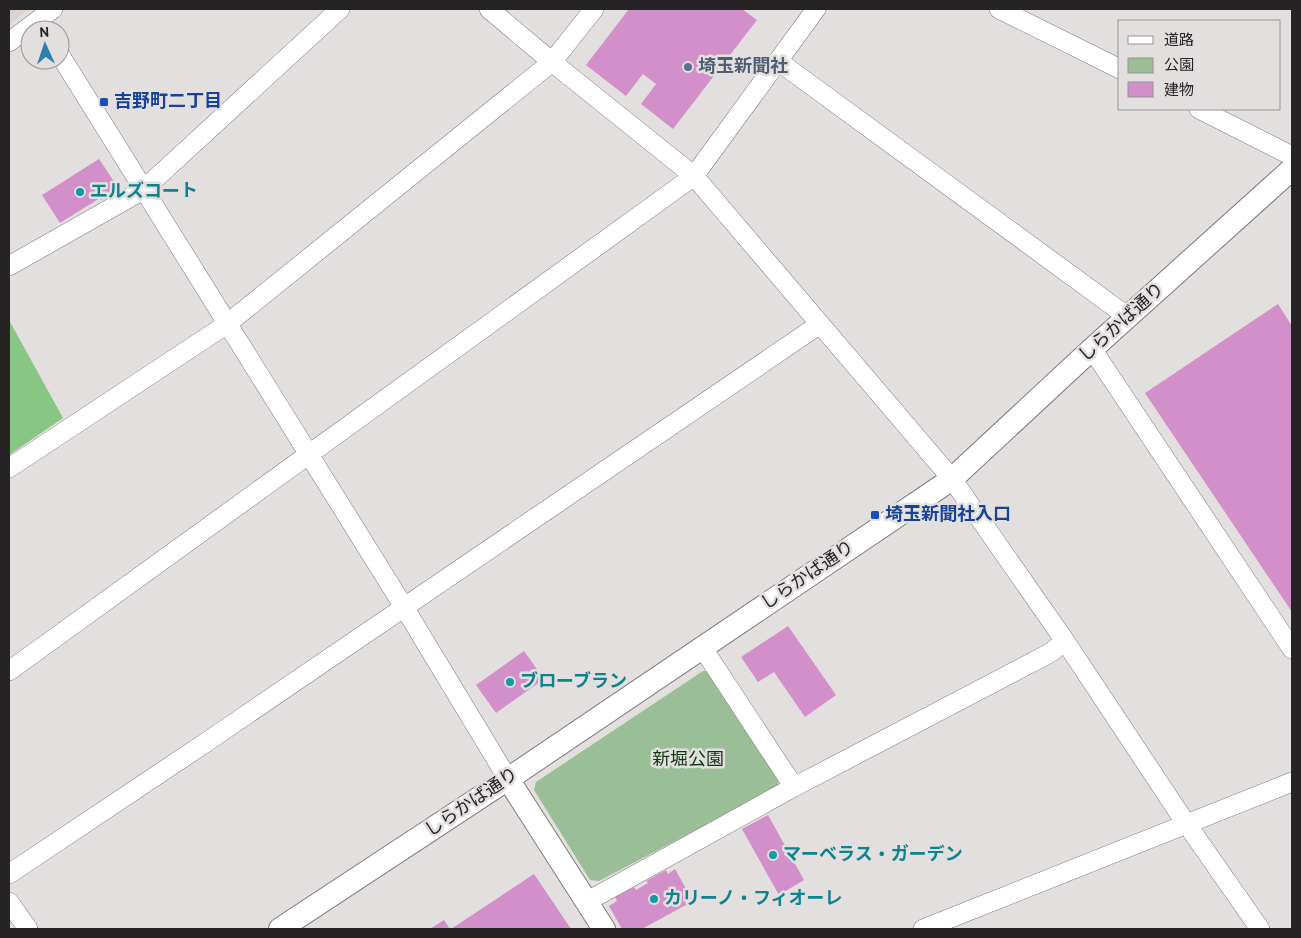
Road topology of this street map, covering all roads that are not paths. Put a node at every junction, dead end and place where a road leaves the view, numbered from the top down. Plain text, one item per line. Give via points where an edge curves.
1 (340, 9) edge
2 (490, 9) edge
3 (594, 9) edge
4 (816, 9) edge
5 (999, 9) edge
6 (20, 35) edge
7 (9, 42) edge
8 (778, 61) junction
9 (552, 62) junction
10 (1118, 68) edge
11 (69, 70) edge
12 (1201, 110) edge
13 (1292, 156) edge
14 (1292, 169) edge
15 (694, 176) junction
16 (143, 190) junction
17 (9, 266) edge
18 (1128, 317) junction
19 (227, 324) junction
20 (820, 324) junction
21 (1092, 349) junction
22 (308, 454) junction
23 (9, 468) edge
24 (952, 479) junction
25 (404, 607) junction
26 (1065, 641) junction
27 (702, 647) junction
28 (1292, 649) edge
29 (9, 671) edge
30 (508, 779) junction
31 (1292, 782) edge
32 (794, 787) junction
33 (1186, 824) junction
34 (9, 874) edge
35 (9, 902) edge
36 (586, 902) junction
37 (28, 929) edge
38 (280, 929) edge
39 (604, 929) edge
40 (924, 929) edge
41 (1260, 929) edge

1 - 16 street
2 - 9 street
3 - 9 street
4 - 8 street
5 - 10 street
6 - 7 street
8 - 15 street
8 - 18 street
9 - 15 street
9 - 19 street
11 - 16 street
12 - 13 street
14 - 18 street, しらかば通り
15 - 20 street
15 - 22 street
16 - 17 street
16 - 19 street
18 - 21 street, しらかば通り
19 - 22 street
19 - 23 street
20 - 24 street
20 - 25 street
21 - 24 street, しらかば通り
21 - 28 street
22 - 25 street
22 - 29 street
24 - 26 street
24 - 27 street, しらかば通り
25 - 30 street
25 - 34 street
26 - 32 street via 1050,653
26 - 33 street
27 - 30 street, しらかば通り
27 - 32 street
30 - 36 street
30 - 38 street, しらかば通り
31 - 33 street
32 - 36 street
33 - 40 street
33 - 41 street
35 - 37 street
36 - 39 street

